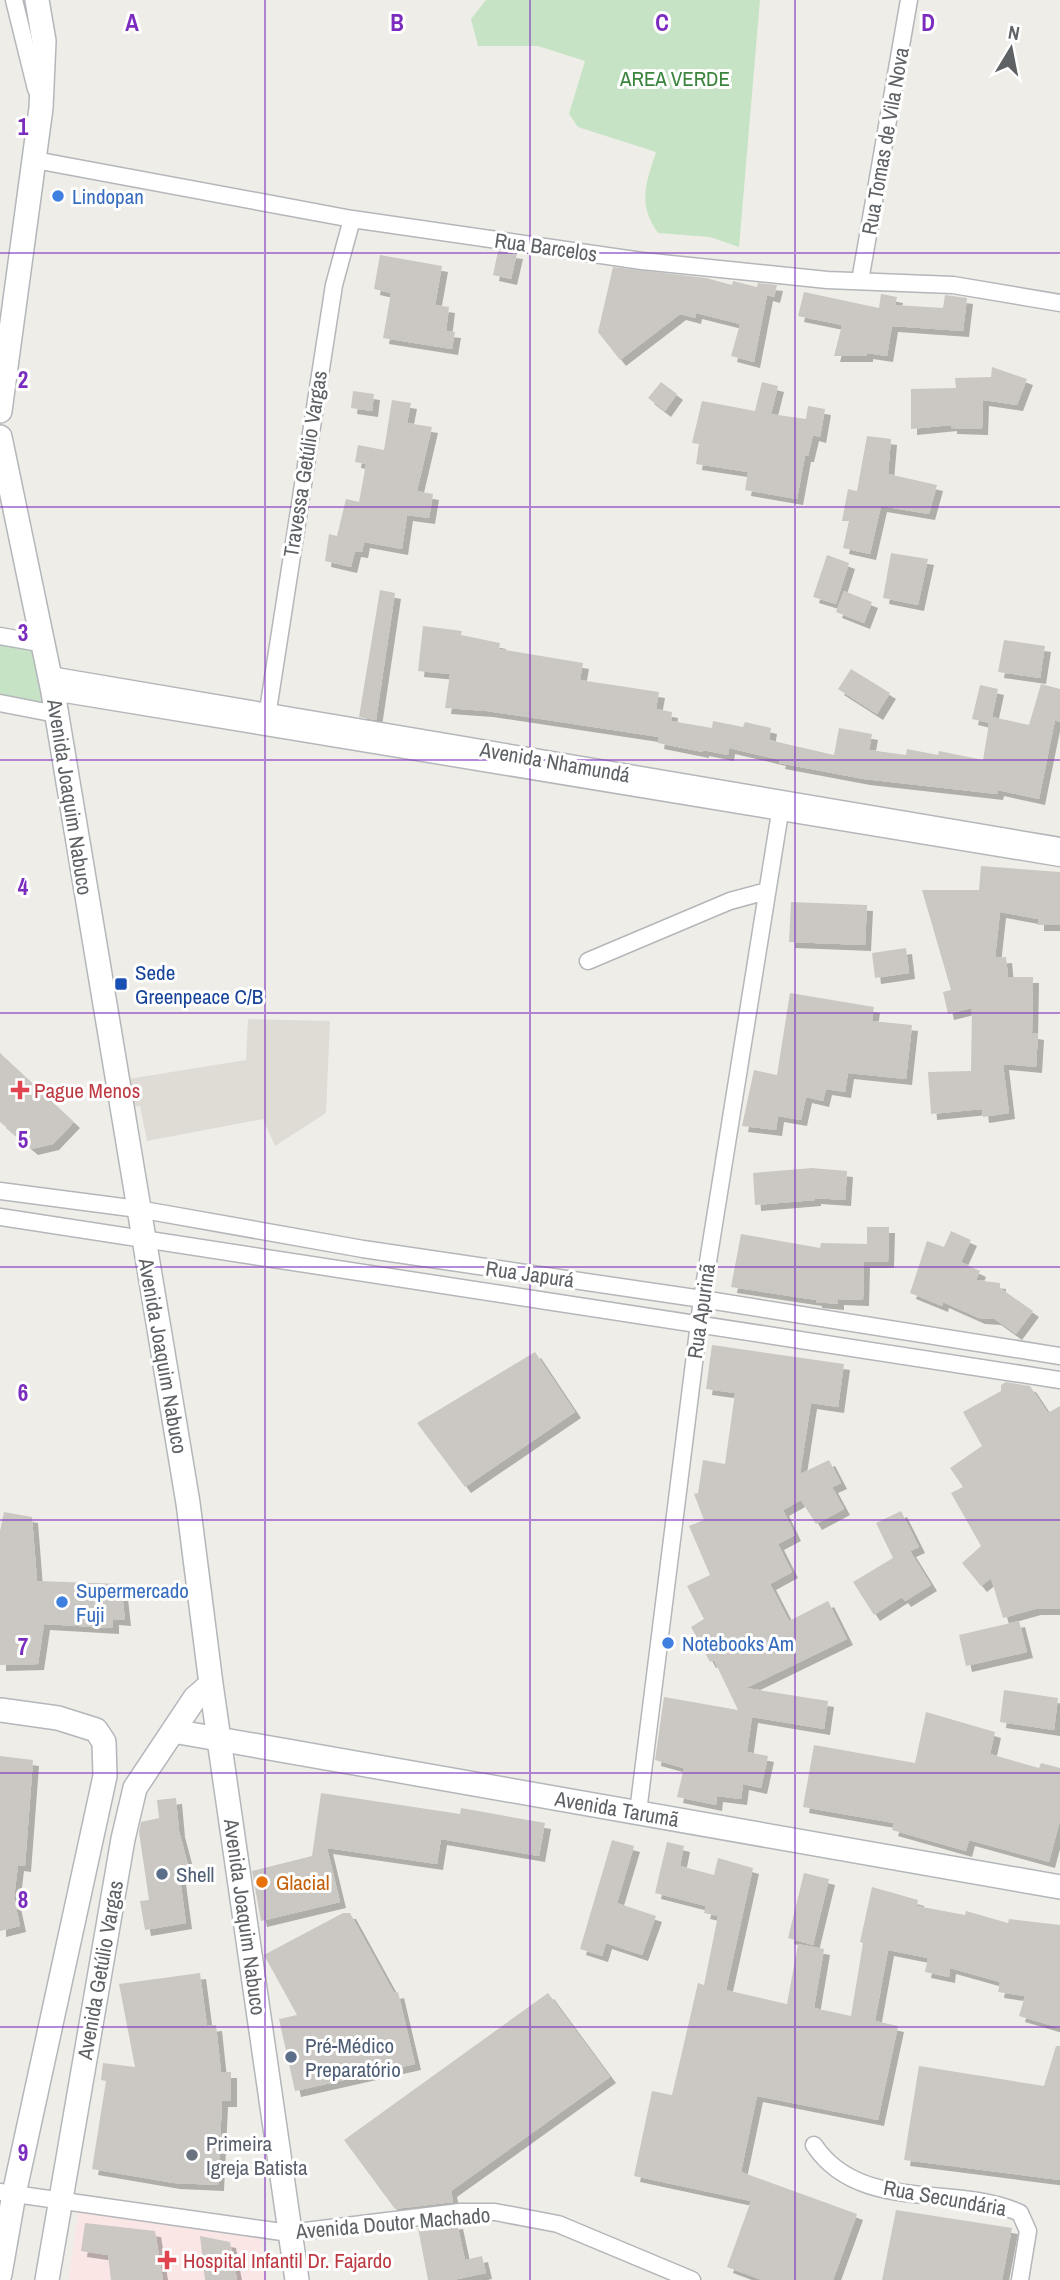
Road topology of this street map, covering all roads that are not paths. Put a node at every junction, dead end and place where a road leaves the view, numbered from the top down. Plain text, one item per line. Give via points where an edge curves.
1 (14, 0) edge
2 (37, 0) edge
3 (50, 0) edge
4 (909, 0) edge
5 (44, 41) junction
6 (41, 108) junction
7 (35, 160) junction
8 (352, 219) junction
9 (860, 281) junction
10 (1060, 303) edge
11 (0, 411) edge
12 (0, 437) edge
13 (0, 636) edge
14 (45, 644) junction
15 (53, 693) junction
16 (0, 703) edge
17 (266, 719) junction
18 (781, 806) junction
19 (1060, 846) edge
20 (1060, 858) edge
21 (767, 891) junction
22 (588, 961) dead end
23 (0, 1191) edge
24 (138, 1209) junction
25 (0, 1217) edge
26 (142, 1238) junction
27 (702, 1299) junction
28 (698, 1323) junction
29 (1060, 1356) edge
30 (1060, 1381) edge
31 (211, 1684) junction
32 (0, 1710) edge
33 (173, 1731) junction
34 (220, 1739) junction
35 (638, 1812) junction
36 (1060, 1887) edge
37 (814, 2145) dead end
38 (7, 2193) edge
39 (60, 2203) junction
40 (289, 2233) junction
41 (0, 2274) edge
42 (47, 2280) edge
43 (297, 2280) edge
44 (692, 2280) edge
45 (1020, 2280) edge

1 - 6 street
2 - 5 main road
3 - 5 street
4 - 9 street, Rua Tomas de Vila Nova
5 - 6 main road
6 - 7 main road
7 - 8 street, Rua Barcelos
7 - 11 main road
8 - 9 street, Rua Barcelos via 642,261
8 - 17 street, Travessa Getúlio Vargas via 334,285
9 - 10 street, Rua Barcelos via 953,285
12 - 14 main road, Avenida Joaquim Nabuco
13 - 14 street
14 - 15 main road, Avenida Joaquim Nabuco
15 - 16 street, Avenida Nhamundá
15 - 17 street, Avenida Nhamundá
15 - 24 main road, Avenida Joaquim Nabuco
17 - 18 street, Avenida Nhamundá
18 - 19 street, Avenida Nhamundá
18 - 20 street, Avenida Nhamundá
18 - 21 street, Rua Apurinã
21 - 22 street via 730,901
21 - 27 street, Rua Apurinã
23 - 24 street, Rua Japurá
24 - 26 main road, Avenida Joaquim Nabuco
24 - 27 street, Rua Japurá via 363,1249
25 - 26 street, Rua Japurá
26 - 28 street, Rua Japurá
26 - 31 main road, Avenida Joaquim Nabuco via 188,1503
27 - 28 street, Rua Apurinã
27 - 29 street, Rua Japurá
28 - 30 street, Rua Japurá
28 - 35 street, Rua Apurinã
31 - 33 main road, Avenida Getúlio Vargas via 195,1698
31 - 34 main road, Avenida Joaquim Nabuco
32 - 38 main road, Avenida Getúlio Vargas via 58,1718 96,1730 104,1742 105,1776
33 - 34 main road, Avenida Tarumã
33 - 39 main road, Avenida Getúlio Vargas via 135,1788
34 - 35 main road, Avenida Tarumã
34 - 40 main road, Avenida Joaquim Nabuco
35 - 36 main road, Avenida Tarumã
37 - 45 street, Rua Secundária via 826,2162 856,2181 1020,2213 1028,2231
38 - 39 street, Avenida Doutor Machado
38 - 41 main road, Avenida Getúlio Vargas
39 - 40 street, Avenida Doutor Machado
39 - 42 main road, Avenida Getúlio Vargas
40 - 43 main road, Avenida Joaquim Nabuco
40 - 44 street, Avenida Doutor Machado via 460,2212 495,2212 558,2224

